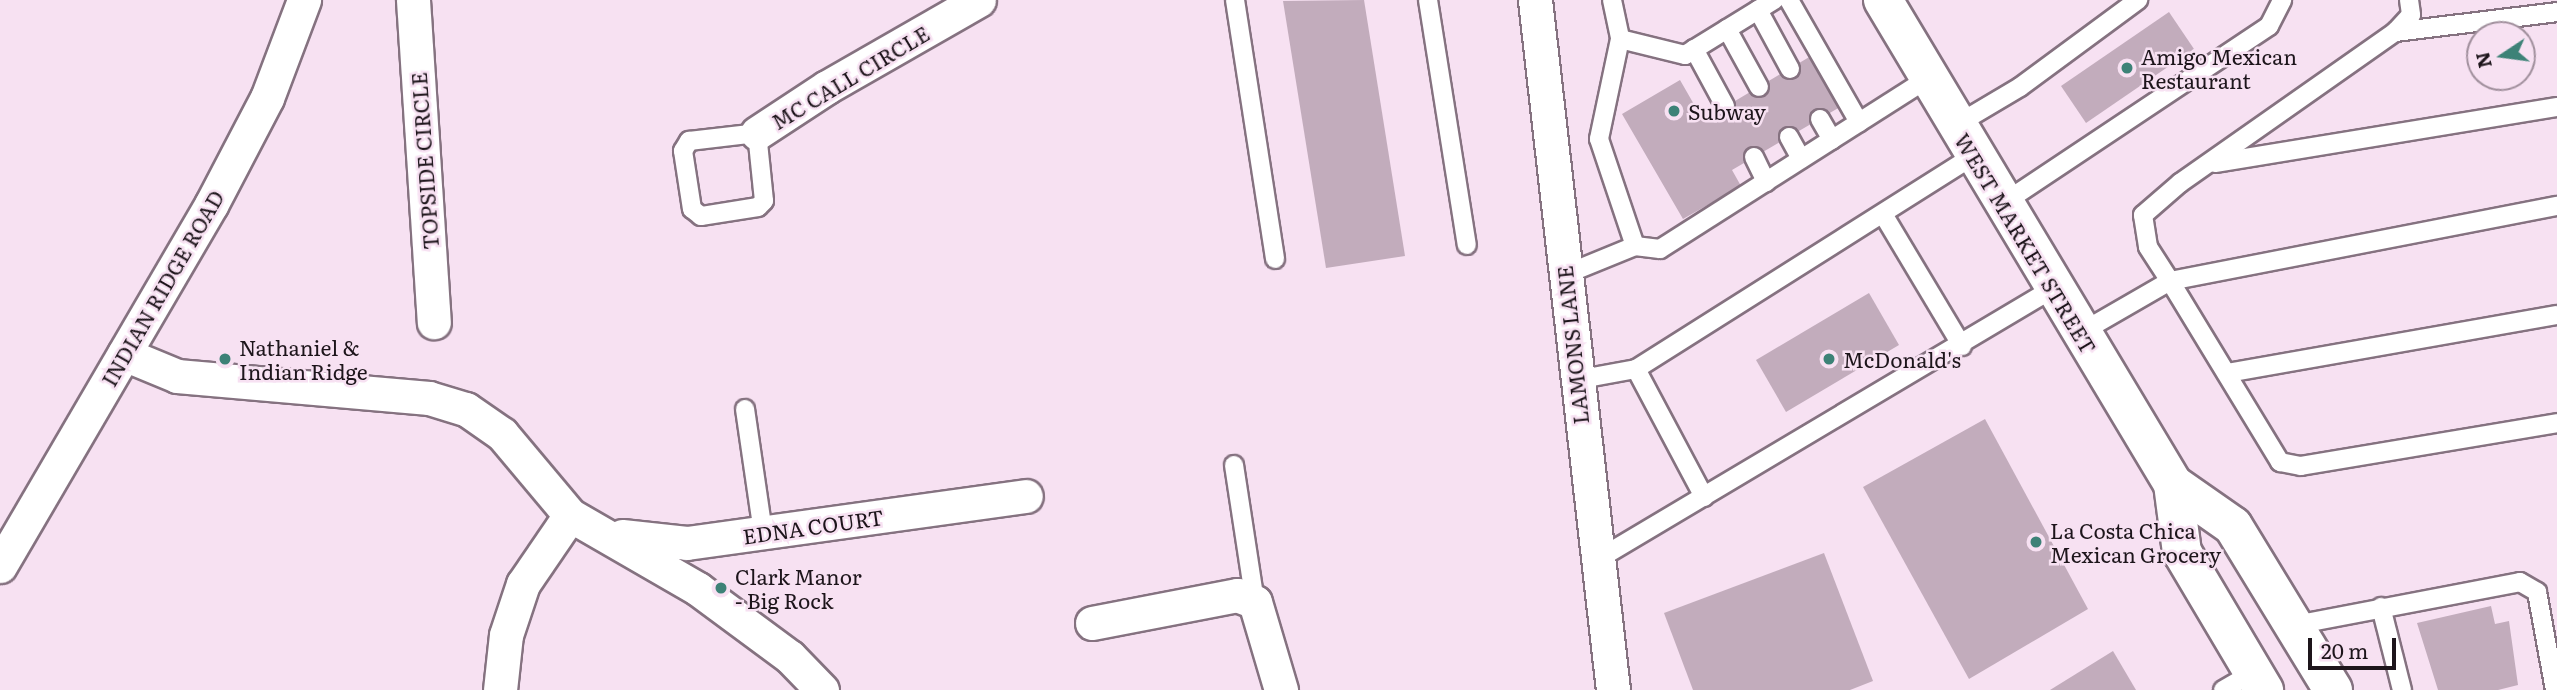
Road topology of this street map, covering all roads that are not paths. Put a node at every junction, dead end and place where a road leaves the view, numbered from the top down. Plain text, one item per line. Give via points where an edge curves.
1 (304, 0) edge
2 (413, 0) edge
3 (979, 0) edge
4 (1235, 0) edge
5 (1428, 0) edge
6 (1535, 0) edge
7 (1612, 0) edge
8 (1774, 0) edge
9 (1789, 0) edge
10 (1883, 0) edge
11 (2138, 0) edge
12 (2282, 0) edge
13 (2409, 0) edge
14 (1758, 10) junction
15 (2557, 12) edge
16 (1727, 29) junction
17 (2395, 32) junction
18 (1620, 39) junction
19 (1694, 49) junction
20 (1790, 69) dead end
21 (1928, 78) junction
22 (1759, 87) dead end
23 (1725, 106) dead end
24 (2557, 107) edge
25 (1820, 119) dead end
26 (1859, 122) junction
27 (757, 133) junction
28 (1789, 137) dead end
29 (1832, 140) junction
30 (1965, 140) junction
31 (1754, 158) dead end
32 (1801, 159) junction
33 (2208, 164) junction
34 (1766, 181) junction
35 (2002, 204) junction
36 (2557, 206) edge
37 (1883, 214) junction
38 (1467, 245) dead end
39 (1635, 246) junction
40 (1275, 259) dead end
41 (1564, 275) junction
42 (2170, 281) junction
43 (2052, 289) junction
44 (2557, 315) edge
45 (434, 322) dead end
46 (2080, 332) junction
47 (1962, 346) junction
48 (124, 354) junction
49 (1636, 369) junction
50 (2227, 373) junction
51 (1576, 380) junction
52 (745, 409) dead end
53 (2557, 423) edge
54 (1234, 465) dead end
55 (2173, 484) junction
56 (1026, 496) dead end
57 (1704, 497) junction
58 (570, 515) junction
59 (600, 533) junction
60 (763, 533) junction
61 (1595, 561) junction
62 (0, 566) edge
63 (1255, 602) junction
64 (2381, 607) junction
65 (1093, 624) dead end
66 (2295, 625) junction
67 (2247, 684) edge
68 (500, 690) edge
69 (822, 690) edge
70 (1281, 690) edge
71 (1613, 690) edge
72 (2333, 690) edge
73 (2402, 690) edge
74 (2555, 690) edge

1 - 48 street, INDIAN RIDGE ROAD via 267,97
2 - 45 street, TOPSIDE CIRCLE
3 - 27 street, MC CALL CIRCLE
4 - 40 lane
5 - 38 lane
6 - 41 street, LAMONS LANE
7 - 18 lane
8 - 14 lane
9 - 26 lane
10 - 21 main road, WEST MARKET STREET
11 - 30 lane via 2020,87
12 - 35 lane via 2269,26 2259,34
13 - 17 lane via 2411,15
14 - 16 lane
14 - 20 lane
15 - 17 lane
16 - 19 lane
16 - 22 lane
17 - 33 lane
18 - 19 lane via 1685,55
18 - 39 lane via 1599,139
19 - 23 lane
21 - 26 lane
21 - 30 main road, WEST MARKET STREET
24 - 33 lane
25 - 29 lane
26 - 29 lane
27 - 27 lane via 764,201 758,207 701,216 692,209 683,151 690,141
28 - 32 lane
29 - 32 lane
30 - 35 main road, WEST MARKET STREET
30 - 37 lane
31 - 34 lane
32 - 34 lane
33 - 42 lane via 2143,215 2148,247
34 - 39 lane via 1660,249
35 - 43 main road, WEST MARKET STREET
36 - 42 lane
37 - 47 lane
37 - 49 lane
39 - 41 lane
41 - 51 street, LAMONS LANE
42 - 46 lane
42 - 50 lane
43 - 46 main road, WEST MARKET STREET
43 - 47 lane
44 - 50 lane
46 - 55 main road, WEST MARKET STREET
47 - 57 lane
48 - 58 street via 177,376 429,398 466,409 502,434
48 - 62 street, INDIAN RIDGE ROAD
49 - 51 lane
49 - 57 lane
50 - 53 lane via 2280,462 2301,466
51 - 61 street, LAMONS LANE
52 - 60 lane
54 - 63 lane
55 - 66 main road, WEST MARKET STREET via 2233,527
55 - 67 main road, WEST MARKET STREET via 2182,552
56 - 60 street, EDNA COURT
57 - 61 lane
58 - 59 street
58 - 68 street via 523,584 506,635
59 - 60 street, EDNA COURT via 687,543
59 - 69 street via 698,589 790,657
61 - 71 street, LAMONS LANE
63 - 65 street via 1237,595
63 - 70 street
64 - 66 lane
64 - 73 lane
64 - 74 lane via 2520,582 2537,592
66 - 72 main road, WEST MARKET STREET

